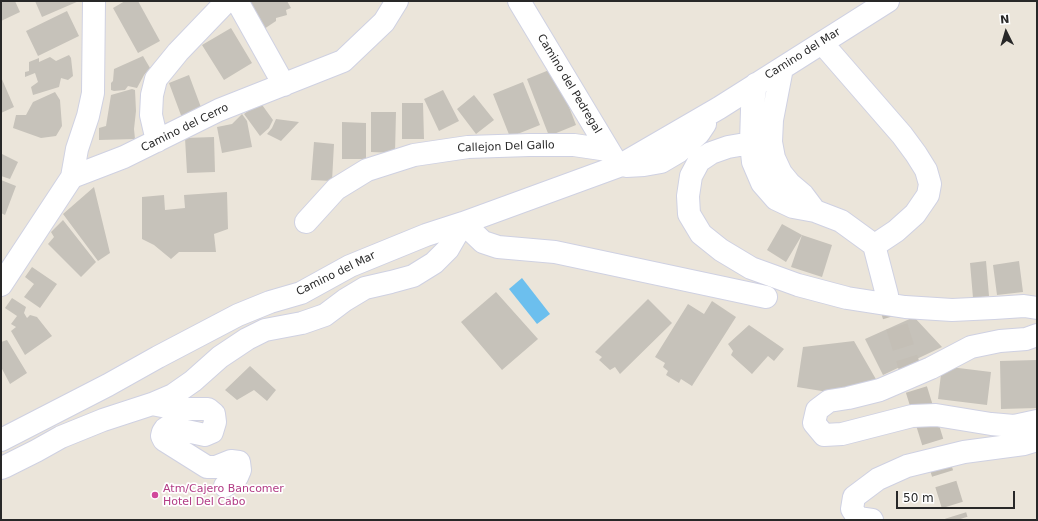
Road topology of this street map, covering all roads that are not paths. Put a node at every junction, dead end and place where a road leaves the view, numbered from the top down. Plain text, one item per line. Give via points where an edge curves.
1 (94, 1) edge
2 (227, 1) edge
3 (237, 1) edge
4 (397, 1) edge
5 (519, 1) edge
6 (888, 1) edge
7 (822, 43) junction
8 (782, 68) junction
9 (756, 84) junction
10 (284, 85) junction
11 (157, 141) junction
12 (761, 143) junction
13 (614, 158) junction
14 (72, 177) junction
15 (306, 222) dead end
16 (463, 223) junction
17 (874, 245) junction
18 (1, 285) edge
19 (887, 295) tunnel mouth
20 (766, 297) dead end
21 (1037, 308) edge
22 (1037, 335) edge
23 (152, 404) junction
24 (1037, 421) edge
25 (1, 440) edge
26 (1037, 440) edge
27 (1, 468) edge
28 (225, 486) dead end
29 (872, 520) edge

1 - 14 street via 93,93
2 - 11 street via 156,79 151,115
3 - 10 street
4 - 10 street, Camino del Cerro via 384,22 343,61
5 - 13 street, Camino del Pedregal
6 - 7 street, Camino del Mar
7 - 8 street, Camino del Mar
7 - 17 street via 902,135 926,170 930,184 928,195 915,214 896,231
8 - 9 street, Camino del Mar
8 - 12 street via 772,120
9 - 12 street via 752,109
9 - 13 street, Camino del Mar via 719,108 699,133 678,152 661,162 644,165
10 - 11 street, Camino del Cerro via 219,110
11 - 14 street, Camino del Cerro via 124,158
12 - 17 street via 754,162 762,183 776,199 793,208 815,211 841,222
12 - 21 street via 728,147 699,161 690,176 688,196 689,214 701,234 751,268 847,298 905,307 952,310 1024,306
13 - 15 street, Callejon Del Gallo via 574,146 529,145 468,147 414,155 367,170 336,189
13 - 16 street, Camino del Mar
14 - 18 street
16 - 20 street via 483,242 498,247 555,252
16 - 23 street via 448,249 434,263 413,276 365,288 325,315 302,323 264,330 220,357 193,381
16 - 25 street, Camino del Mar via 350,266 301,293 238,315
17 - 19 street
22 - 24 street via 971,347 880,390 829,401 817,410 814,423 824,435 842,434 912,416 936,415 1014,426
23 - 27 street via 61,437
23 - 28 street via 172,408 208,409 214,414 212,432 205,435 168,427 162,436 164,440 207,467 216,467 230,461 239,462 240,470 237,477
26 - 29 street via 964,452 907,466 878,478 854,496 852,509 858,518

